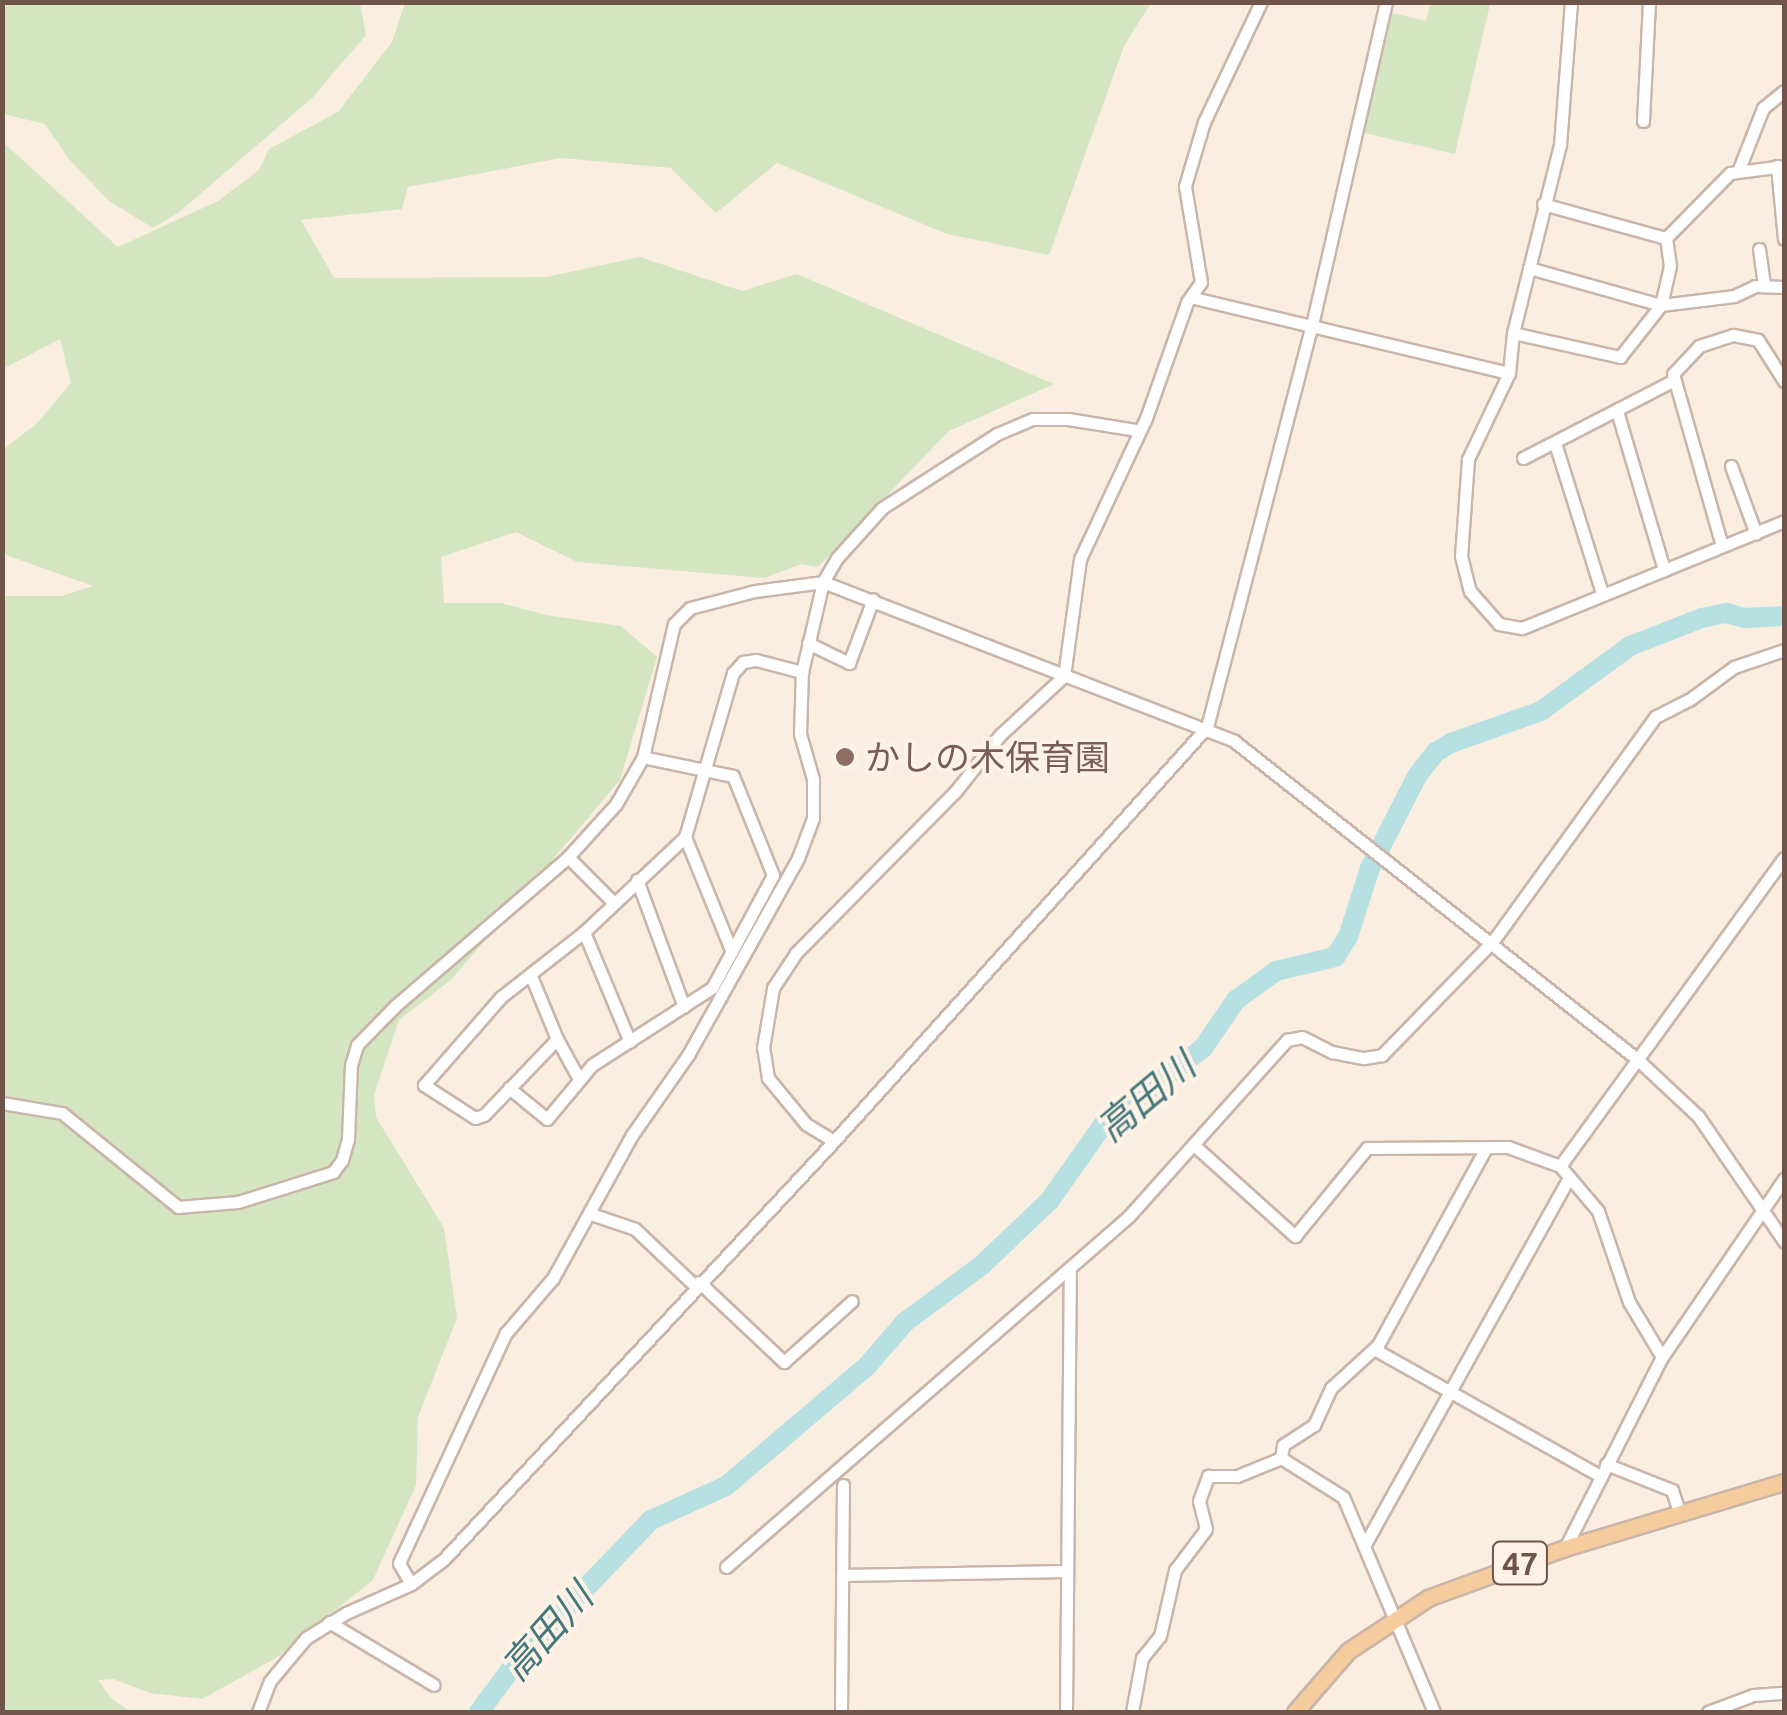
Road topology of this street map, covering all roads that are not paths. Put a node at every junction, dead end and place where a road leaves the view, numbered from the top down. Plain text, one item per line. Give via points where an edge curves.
1 (1262, 2) edge
2 (1386, 2) edge
3 (1571, 2) edge
4 (1649, 2) edge
5 (1784, 91) edge
6 (1643, 121) dead end
7 (1781, 166) edge
8 (1739, 169) junction
9 (1543, 204) junction
10 (1666, 238) junction
11 (1784, 239) edge
12 (1759, 249) dead end
13 (1529, 268) junction
14 (1764, 285) junction
15 (1784, 287) edge
16 (1194, 298) junction
17 (1661, 305) junction
18 (1312, 326) junction
19 (1512, 334) junction
20 (1510, 374) junction
21 (1674, 380) junction
22 (1784, 381) edge
23 (1617, 411) junction
24 (1137, 430) junction
25 (1555, 443) junction
26 (1523, 458) dead end
27 (1730, 466) dead end
28 (1784, 521) edge
29 (1756, 534) junction
30 (1722, 546) junction
31 (1664, 570) junction
32 (823, 582) junction
33 (1602, 593) junction
34 (873, 599) junction
35 (808, 643) junction
36 (1784, 650) edge
37 (802, 672) junction
38 (1064, 676) junction
39 (1207, 727) junction
40 (643, 756) junction
41 (704, 767) junction
42 (685, 837) junction
43 (568, 858) junction
44 (1784, 858) edge
45 (637, 880) junction
46 (612, 901) junction
47 (584, 932) junction
48 (1493, 941) junction
49 (732, 952) junction
50 (531, 976) junction
51 (684, 1007) junction
52 (557, 1039) junction
53 (630, 1042) junction
54 (1637, 1059) junction
55 (579, 1079) junction
56 (509, 1088) junction
57 (2, 1103) edge
58 (834, 1142) junction
59 (1196, 1146) junction
60 (1486, 1148) junction
61 (1560, 1166) junction
62 (1569, 1177) junction
63 (1784, 1179) edge
64 (1762, 1209) junction
65 (591, 1214) junction
66 (1784, 1241) edge
67 (1070, 1268) junction
68 (697, 1284) junction
69 (852, 1300) dead end
70 (1374, 1349) junction
71 (1662, 1357) junction
72 (1450, 1392) junction
73 (1281, 1458) junction
74 (1603, 1470) junction
75 (1784, 1482) edge
76 (844, 1485) dead end
77 (1680, 1514) junction
78 (1364, 1546) junction
79 (1565, 1548) junction
80 (726, 1567) dead end
81 (1066, 1572) junction
82 (842, 1576) junction
83 (412, 1584) junction
84 (1395, 1617) junction
85 (329, 1622) junction
86 (434, 1685) dead end
87 (1784, 1693) edge
88 (258, 1712) edge
89 (840, 1712) edge
90 (1066, 1712) edge
91 (1132, 1712) edge
92 (1296, 1712) edge
93 (1434, 1712) edge
94 (1708, 1712) edge

1 - 16 street via 1204,122 1184,186 1201,282
2 - 18 street
3 - 9 street via 1560,145
4 - 6 street
5 - 8 street via 1763,108
7 - 8 street
7 - 11 street
8 - 10 street
9 - 10 street
9 - 13 street
10 - 17 street via 1670,266
12 - 14 street
13 - 17 street
13 - 19 street
14 - 15 street
14 - 17 street via 1734,296
16 - 18 street
16 - 24 street
17 - 19 street via 1620,357
18 - 20 street
18 - 39 street
19 - 20 street
20 - 33 street via 1468,458 1460,556 1470,591 1499,624 1522,628
21 - 22 street via 1688,354 1733,336 1758,340
21 - 23 street
21 - 30 street
23 - 25 street
23 - 31 street
24 - 32 street via 1033,419 997,434 882,508 854,534
24 - 38 street via 1080,558
25 - 26 street
25 - 33 street
27 - 29 street
28 - 29 street
29 - 30 street
30 - 31 street
31 - 33 street
32 - 34 street
32 - 35 street
32 - 40 street via 690,608 674,624
34 - 35 street via 849,663
34 - 38 street
35 - 37 street
36 - 48 street via 1734,667 1655,716
37 - 41 street via 743,662 733,673
37 - 65 street via 800,734 814,779 813,818 803,845 716,1008 632,1135
38 - 39 street
38 - 58 street via 796,953 773,988 764,1048 768,1078 806,1124
39 - 48 street
39 - 58 street
40 - 41 street
40 - 43 street via 616,804
41 - 42 street
41 - 49 street via 733,776 773,876
42 - 45 street
42 - 49 street
43 - 46 street
43 - 57 street via 357,1045 348,1140 333,1172 238,1202 178,1207 62,1113
44 - 54 street
45 - 46 street
45 - 51 street
46 - 47 street
47 - 50 street
47 - 53 street
48 - 54 street
48 - 59 street via 1382,1054 1364,1058 1302,1037 1288,1040
49 - 51 street via 712,988
50 - 52 street
50 - 56 street via 501,997 424,1085 475,1118
51 - 53 street
52 - 55 street
52 - 56 street
53 - 55 street
54 - 61 street
54 - 64 street via 1698,1116
55 - 56 street via 547,1119
58 - 68 street
59 - 60 street via 1295,1236 1367,1148
59 - 67 street
60 - 61 street via 1508,1147
60 - 70 street
61 - 62 street
62 - 71 street via 1598,1211 1629,1302
62 - 72 street
63 - 64 street
64 - 66 street
64 - 71 street
65 - 68 street via 635,1229
65 - 83 street via 553,1278 506,1332 399,1563
67 - 80 street
67 - 81 street
68 - 69 street via 784,1362
68 - 83 street via 444,1558
70 - 72 street
70 - 73 street via 1330,1388 1314,1425 1283,1445
71 - 74 street
72 - 74 street
72 - 78 street
73 - 78 street via 1343,1497
73 - 91 street via 1237,1476 1208,1476 1198,1502 1206,1529 1175,1570 1160,1636 1142,1658
74 - 77 street via 1672,1490
74 - 79 street
75 - 77 main road, 47
76 - 82 street
77 - 79 main road, 47
78 - 84 street
79 - 84 main road, 47 via 1449,1589
81 - 82 street
81 - 90 street
82 - 89 street
83 - 85 street
84 - 92 main road, 47 via 1348,1651
84 - 93 street
85 - 86 street
85 - 88 street via 286,1658
87 - 94 street via 1754,1695

